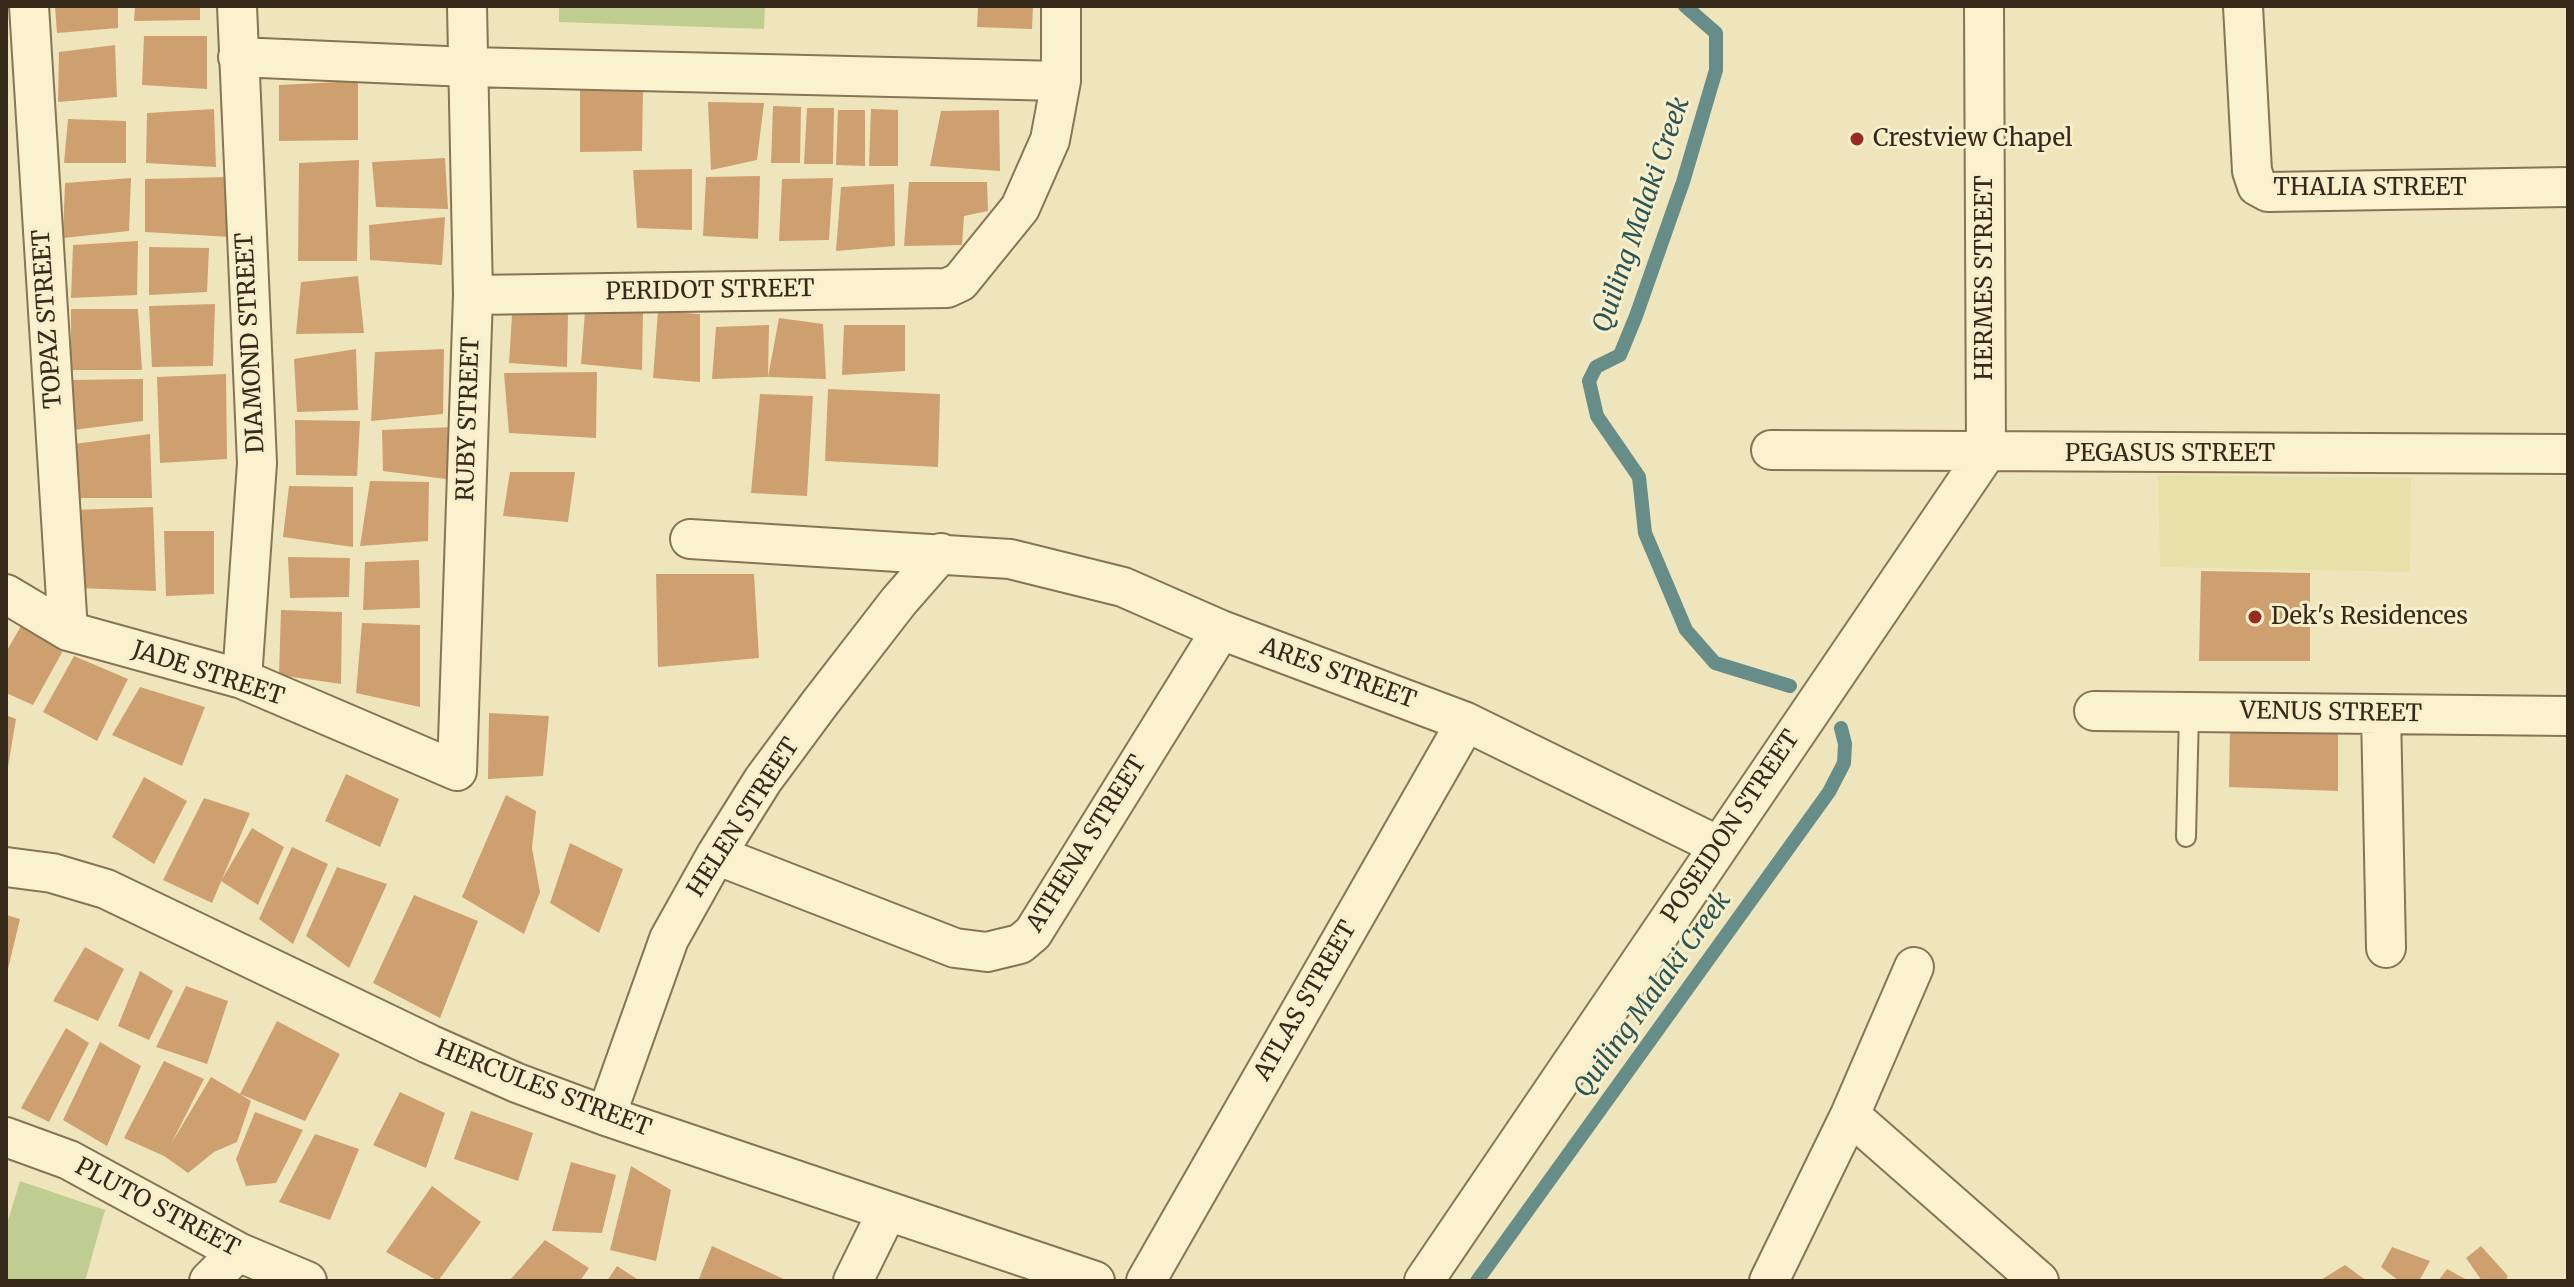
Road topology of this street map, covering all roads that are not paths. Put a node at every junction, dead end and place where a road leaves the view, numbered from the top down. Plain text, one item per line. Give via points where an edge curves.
1 (29, 6) edge
2 (237, 6) edge
3 (467, 6) edge
4 (1061, 6) edge
5 (1984, 6) edge
6 (2243, 6) edge
7 (238, 57) junction
8 (468, 67) junction
9 (1061, 81) junction
10 (2568, 187) edge
11 (473, 295) junction
12 (1771, 450) dead end
13 (1986, 453) junction
14 (2568, 454) edge
15 (690, 539) dead end
16 (941, 553) junction
17 (6, 594) edge
18 (1221, 630) junction
19 (68, 631) junction
20 (242, 679) junction
21 (2094, 711) dead end
22 (2189, 712) junction
23 (2381, 714) junction
24 (2568, 716) edge
25 (1466, 722) junction
26 (457, 771) joint
27 (2186, 837) dead end
28 (1719, 846) junction
29 (716, 855) junction
30 (6, 867) edge
31 (2386, 948) dead end
32 (1914, 967) dead end
33 (1850, 1115) junction
34 (606, 1116) junction
35 (6, 1137) edge
36 (887, 1212) junction
37 (238, 1252) junction
38 (209, 1281) edge
39 (307, 1281) edge
40 (853, 1281) edge
41 (1095, 1281) edge
42 (1146, 1281) edge
43 (1424, 1281) edge
44 (1769, 1281) edge
45 (2039, 1281) edge

1 - 19 street, TOPAZ STREET
2 - 7 street, DIAMOND STREET
3 - 8 street, RUBY STREET
4 - 9 street
5 - 13 street, HERMES STREET
6 - 10 street, THALIA STREET via 2257,186 2268,192
7 - 8 street
7 - 20 street, DIAMOND STREET via 257,463
8 - 9 street
8 - 11 street, RUBY STREET
9 - 11 street, PERIDOT STREET via 1050,140 1020,208 980,261 947,288
11 - 26 street, RUBY STREET
12 - 13 street, PEGASUS STREET
13 - 14 street, PEGASUS STREET
13 - 28 street, POSEIDON STREET
15 - 16 street, ARES STREET
16 - 18 street, ARES STREET via 1010,559 1123,587
16 - 29 street, HELEN STREET via 810,716
17 - 19 street, JADE STREET
18 - 25 street, ARES STREET
18 - 29 street, ATHENA STREET via 1039,925 1020,944 987,952 955,948
19 - 20 street, JADE STREET
20 - 26 street, JADE STREET
21 - 22 street, VENUS STREET
22 - 23 street, VENUS STREET
22 - 27 lane
23 - 24 street, VENUS STREET
23 - 31 street
25 - 28 street, ARES STREET
25 - 42 street, ATLAS STREET
28 - 43 street, POSEIDON STREET
29 - 34 street, HELEN STREET via 669,939
30 - 34 street, HERCULES STREET via 52,873 106,889 429,1044
32 - 33 street
33 - 44 street
33 - 45 street
34 - 36 street, HERCULES STREET
35 - 37 street, PLUTO STREET via 69,1160
36 - 40 street
36 - 41 street, HERCULES STREET
37 - 38 street
37 - 39 street, PLUTO STREET

